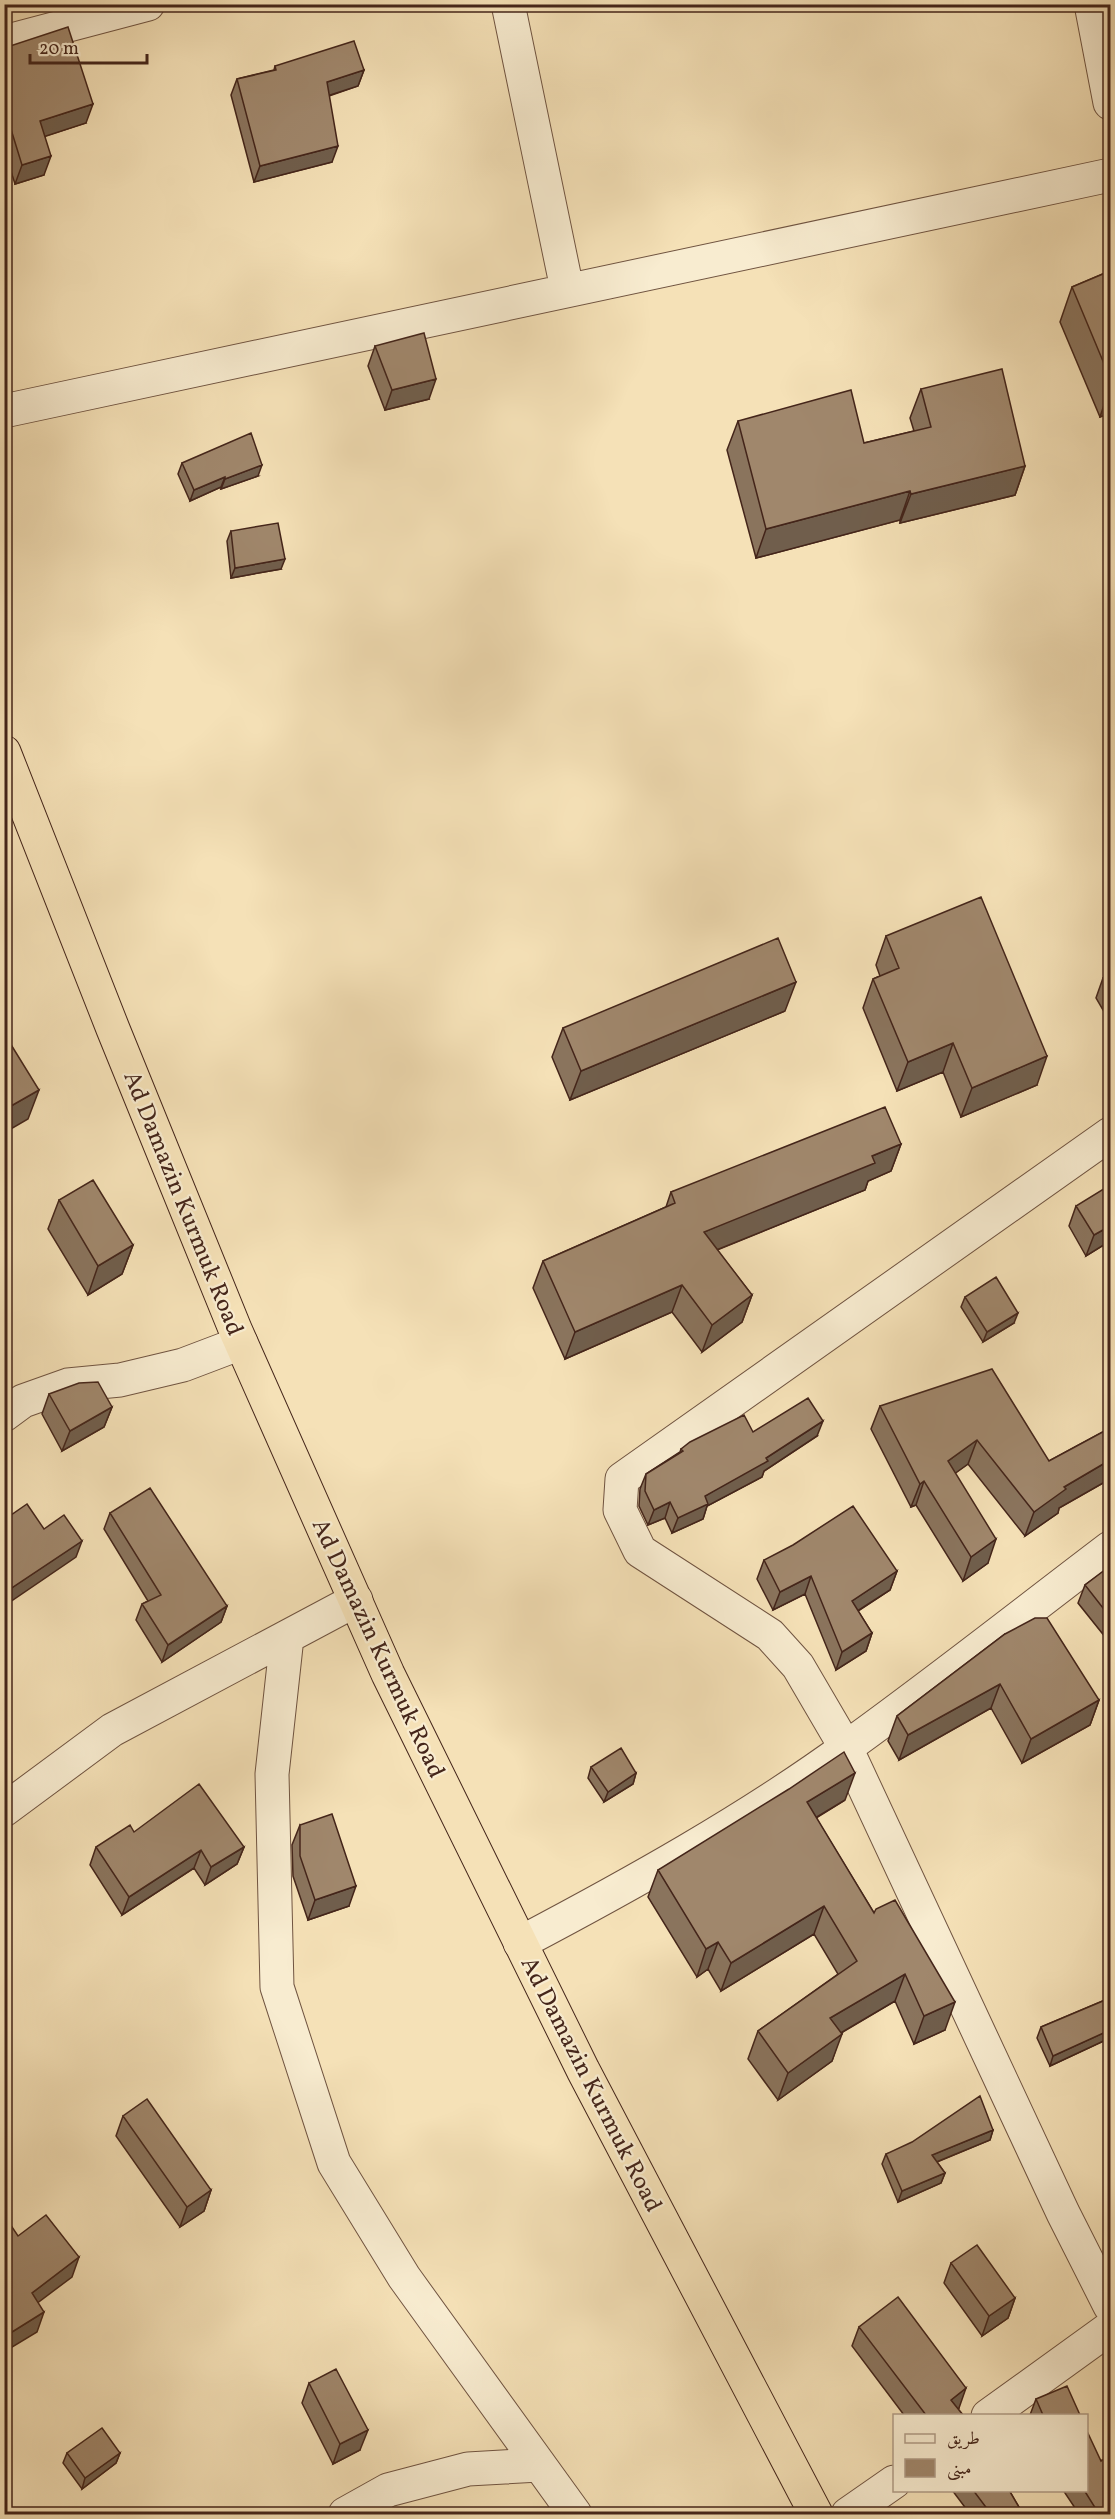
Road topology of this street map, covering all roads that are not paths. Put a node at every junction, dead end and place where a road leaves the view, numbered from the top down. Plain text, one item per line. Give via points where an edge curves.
1 (148, 4) edge
2 (508, 4) edge
3 (1091, 4) edge
4 (4, 42) edge
5 (1110, 103) edge
6 (1110, 175) edge
7 (567, 289) junction
8 (4, 411) edge
9 (4, 752) edge
10 (1110, 1134) edge
11 (241, 1343) junction
12 (4, 1415) edge
13 (1110, 1548) edge
14 (356, 1600) junction
15 (288, 1637) junction
16 (846, 1748) junction
17 (4, 1810) edge
18 (520, 1943) junction
19 (1110, 2306) edge
20 (1110, 2328) edge
21 (989, 2414) edge
22 (539, 2465) junction
23 (893, 2483) edge
24 (345, 2514) edge
25 (574, 2514) edge
26 (816, 2514) edge
27 (848, 2514) edge

1 - 4 street
2 - 7 street
3 - 5 street
6 - 7 street
7 - 8 street
9 - 11 highway, Ad Damazin Kurmuk Road
10 - 16 street via 622,1479 620,1510 640,1551 770,1635 798,1666
11 - 12 street via 183,1365 130,1378 68,1384 23,1401
11 - 14 highway, Ad Damazin Kurmuk Road
13 - 16 street
14 - 15 street
14 - 18 highway, Ad Damazin Kurmuk Road via 388,1674
15 - 17 street via 112,1730
15 - 22 street via 272,1774 277,1987 334,2163 404,2277
16 - 18 street via 686,1850
16 - 19 street
18 - 26 highway, Ad Damazin Kurmuk Road
20 - 21 street
22 - 24 street via 468,2469 388,2490
22 - 25 street
23 - 27 street

